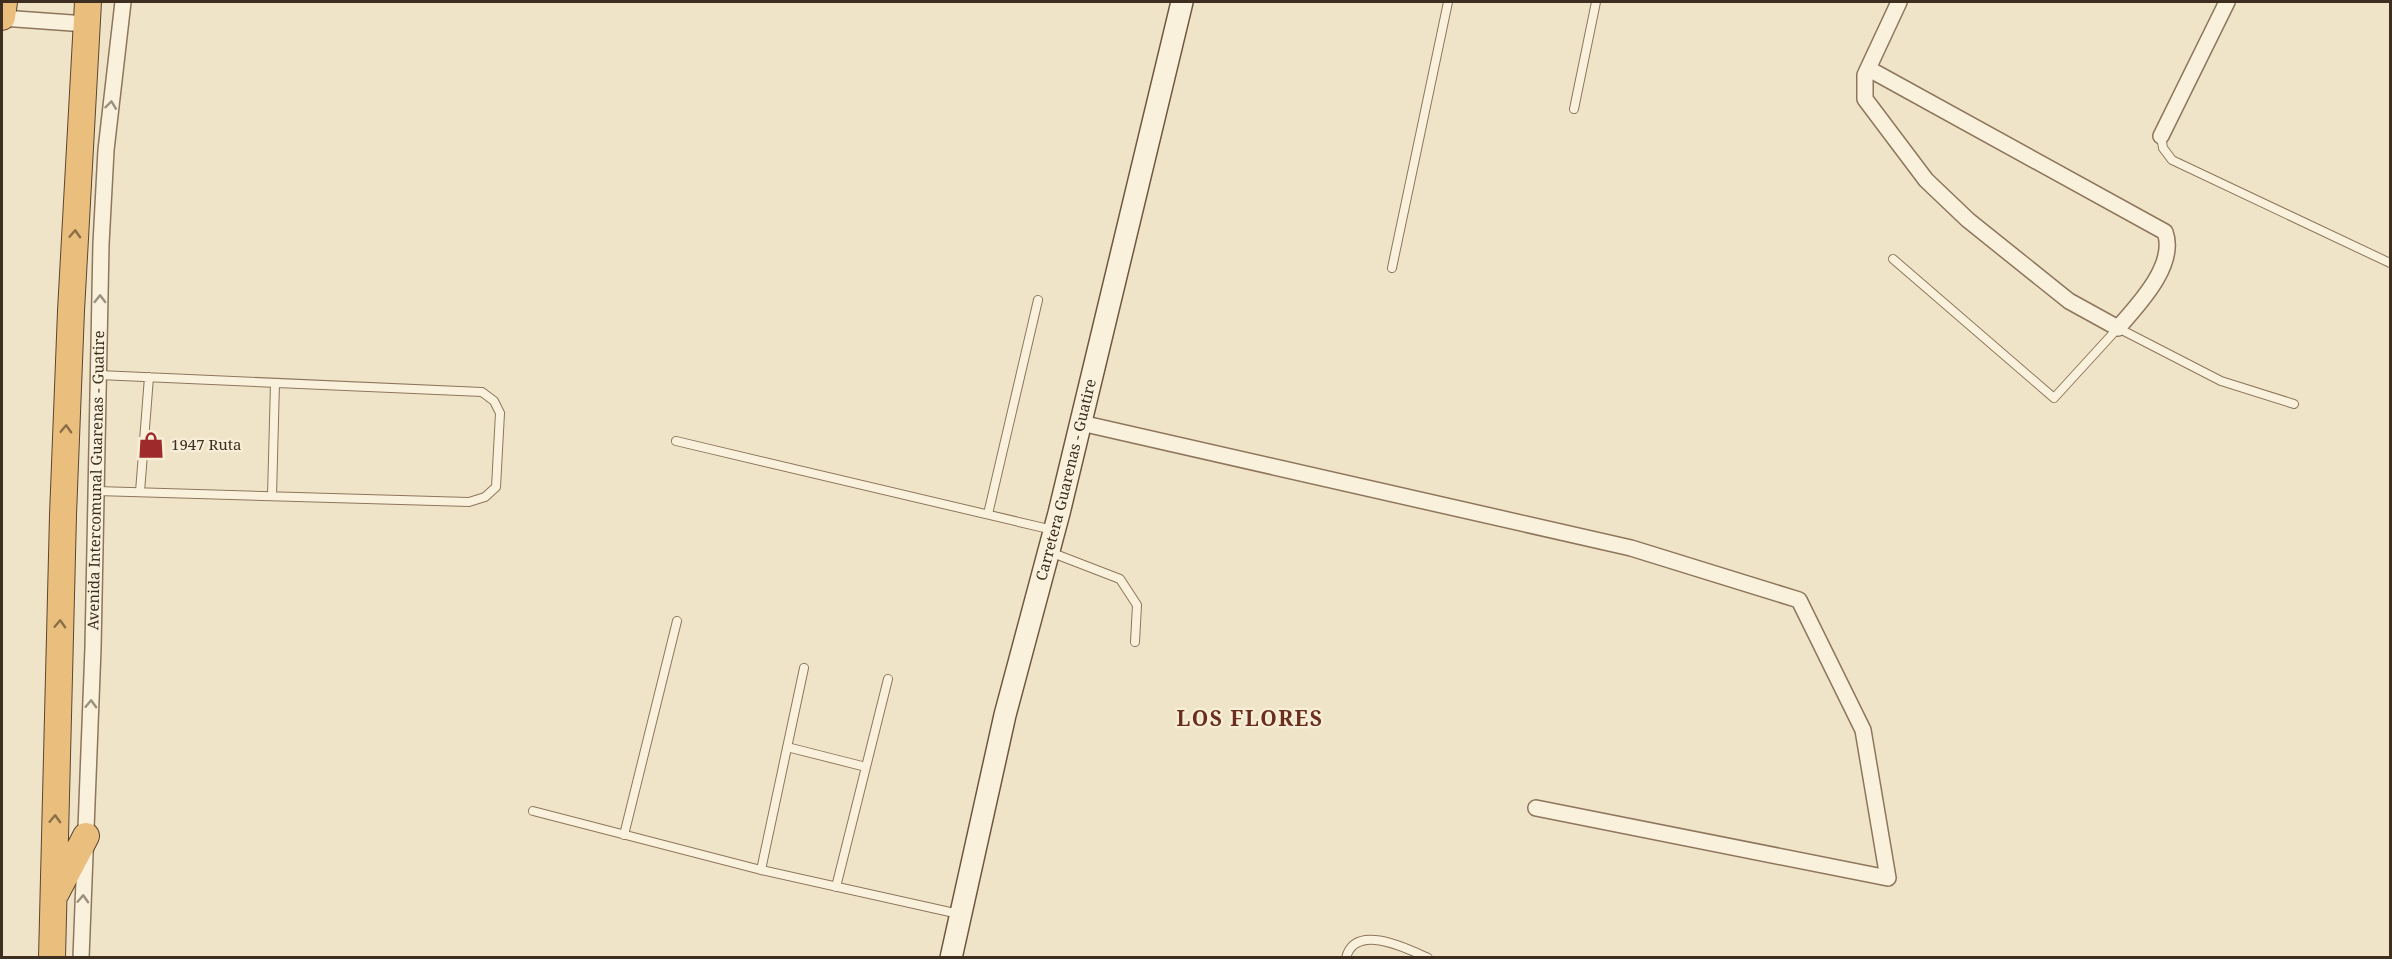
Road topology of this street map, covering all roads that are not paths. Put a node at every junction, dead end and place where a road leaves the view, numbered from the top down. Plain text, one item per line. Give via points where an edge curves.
1 (4, 2) edge
2 (123, 2) edge
3 (1182, 2) edge
4 (1448, 2) edge
5 (1596, 2) edge
6 (1899, 2) edge
7 (2227, 2) edge
8 (87, 13) edge
9 (2, 17) edge
10 (1869, 69) junction
11 (1574, 109) dead end
12 (2161, 136) joint
13 (1893, 259) dead end
14 (2391, 263) edge
15 (1392, 268) dead end
16 (1038, 300) dead end
17 (2118, 328) junction
18 (99, 375) junction
19 (149, 378) junction
20 (275, 383) junction
21 (2294, 404) dead end
22 (1081, 423) junction
23 (676, 441) dead end
24 (97, 491) junction
25 (140, 492) junction
26 (272, 496) junction
27 (988, 514) junction
28 (1054, 530) junction
29 (1049, 551) junction
30 (677, 621) dead end
31 (1135, 642) dead end
32 (804, 668) dead end
33 (888, 680) dead end
34 (787, 747) junction
35 (866, 767) junction
36 (1536, 808) dead end
37 (533, 811) dead end
38 (624, 835) junction
39 (86, 836) junction
40 (760, 870) junction
41 (836, 887) junction
42 (53, 898) junction
43 (960, 914) junction
44 (52, 957) edge
45 (81, 957) edge
46 (951, 957) edge
47 (1346, 957) edge
48 (1428, 957) edge

1 - 9 highway
18 -> 2 street, Avenida Intercomunal Guarenas - Guatire via 106,150
3 - 22 main road, Carretera Guarenas - Guatire
4 - 15 lane
5 - 11 lane
6 - 10 street
7 - 12 street
8 - 9 street
42 -> 8 highway, Avenida Intercomunal Guarenas - Guatire via 71,311
10 - 17 street via 1864,82 1865,99 1926,180 1968,220 2069,301
10 - 17 street via 2165,232 2169,242 2167,256 2148,294
12 - 14 lane via 2163,148 2172,160
13 - 17 lane via 2054,398
16 - 27 lane
17 - 21 lane via 2221,381
18 - 19 lane
18 - 24 street, Avenida Intercomunal Guarenas - Guatire
19 - 20 lane
19 - 25 lane
20 - 26 lane
20 - 26 lane via 482,392 494,401 500,413 496,487 485,497 469,502
22 - 28 main road, Carretera Guarenas - Guatire
22 - 36 street via 1631,548 1798,600 1863,730 1888,878
23 - 27 lane
24 - 25 lane
39 -> 24 street, Avenida Intercomunal Guarenas - Guatire
25 - 26 lane
27 - 28 lane
28 - 29 main road, Carretera Guarenas - Guatire
29 - 31 lane via 1120,579 1137,604
29 - 43 main road, Carretera Guarenas - Guatire via 1005,715
30 - 38 lane
32 - 34 lane
33 - 35 lane
34 - 35 lane
34 - 40 lane
35 - 41 lane
37 - 38 lane
38 - 40 lane
39 - 42 highway
45 -> 39 street, Avenida Intercomunal Guarenas - Guatire
40 - 41 lane
41 - 43 lane
42 - 44 highway, Avenida Intercomunal Guarenas - Guatire
43 - 46 main road, Carretera Guarenas - Guatire
47 - 48 lane via 1358,942 1373,939

